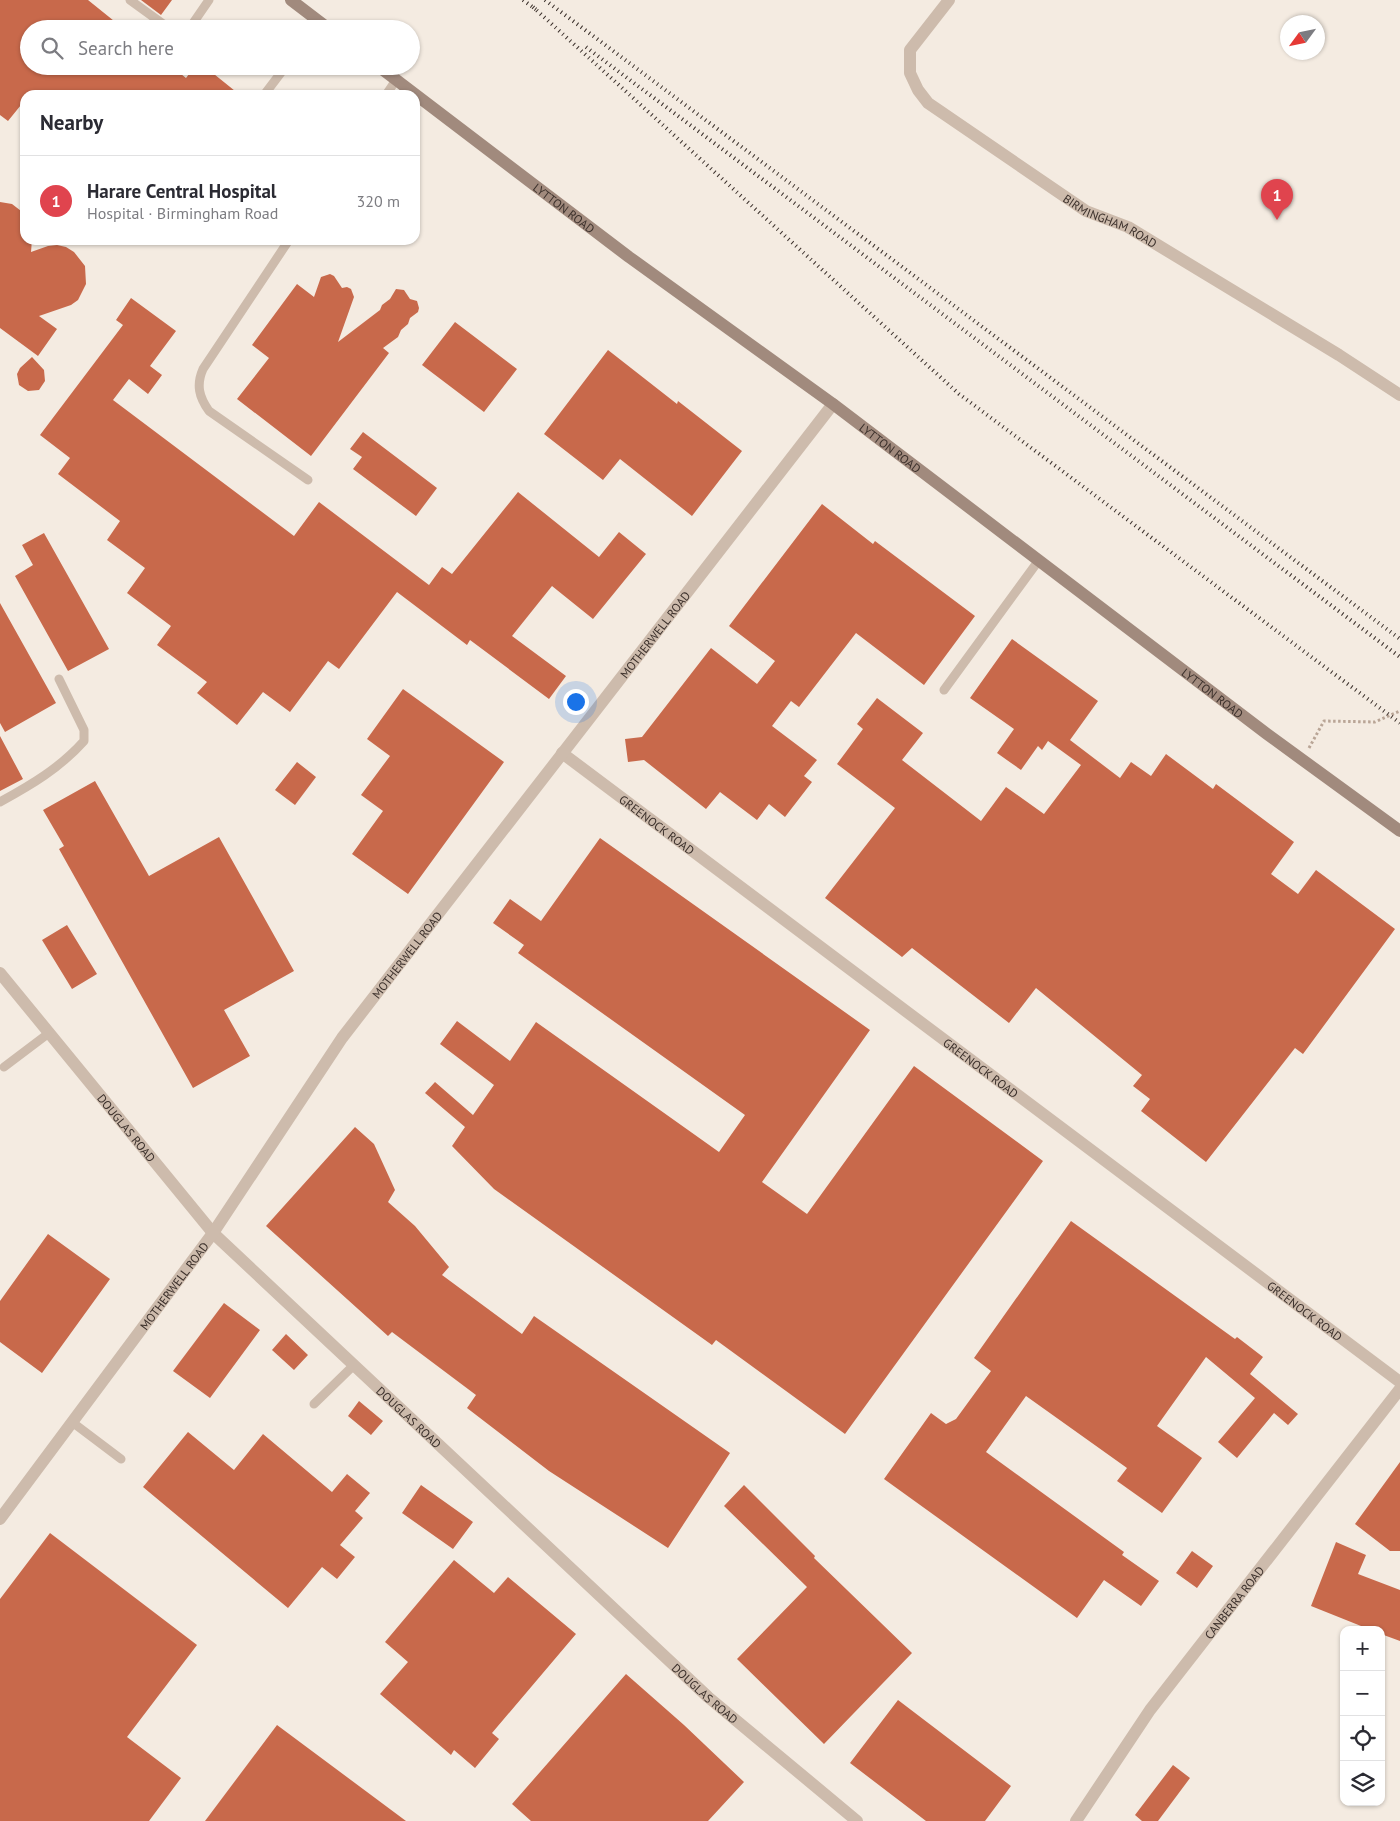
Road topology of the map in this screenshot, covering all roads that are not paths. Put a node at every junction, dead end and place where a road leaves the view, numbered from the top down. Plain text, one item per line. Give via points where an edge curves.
1 (130, 0) edge
2 (209, 0) edge
3 (291, 0) edge
4 (950, 0) edge
5 (158, 20) edge
6 (195, 20) edge
7 (314, 20) edge
8 (279, 75) edge
9 (390, 75) edge
10 (396, 80) junction
11 (268, 90) edge
12 (389, 90) edge
13 (409, 90) edge
14 (420, 98) edge
15 (286, 245) edge
16 (1400, 395) edge
17 (833, 404) junction
18 (308, 480) dead end
19 (1039, 560) junction
20 (58, 679) dead end
21 (944, 690) dead end
22 (562, 754) junction
23 (0, 802) edge
24 (1400, 831) edge
25 (0, 974) edge
26 (49, 1033) junction
27 (4, 1067) dead end
28 (213, 1233) junction
29 (354, 1365) junction
30 (1400, 1382) edge
31 (1400, 1389) edge
32 (314, 1404) dead end
33 (72, 1422) junction
34 (121, 1459) dead end
35 (0, 1519) edge
36 (857, 1821) edge
37 (1076, 1821) edge

1 - 5 lane
2 - 6 lane
3 - 7 main road
4 - 16 street, BIRMINGHAM ROAD via 910,50 910,73 928,103 1086,211 1128,226
8 - 11 lane
9 - 10 main road, LYTTON ROAD
10 - 12 lane
10 - 13 main road, LYTTON ROAD
14 - 17 main road, LYTTON ROAD via 630,257
15 - 18 lane via 202,369 198,389 209,411
17 - 19 main road, LYTTON ROAD
17 - 22 street, MOTHERWELL ROAD
19 - 21 lane
19 - 24 main road, LYTTON ROAD
20 - 23 lane via 84,730 84,742 40,780
22 - 28 street, MOTHERWELL ROAD via 342,1038
22 - 30 street, GREENOCK ROAD
25 - 26 street, DOUGLAS ROAD
26 - 27 lane
26 - 28 street, DOUGLAS ROAD
28 - 29 street, DOUGLAS ROAD
28 - 33 street, MOTHERWELL ROAD
29 - 32 lane
29 - 36 street, DOUGLAS ROAD via 708,1696
31 - 37 street, CANBERRA ROAD via 1150,1710
33 - 34 lane
33 - 35 street, MOTHERWELL ROAD

